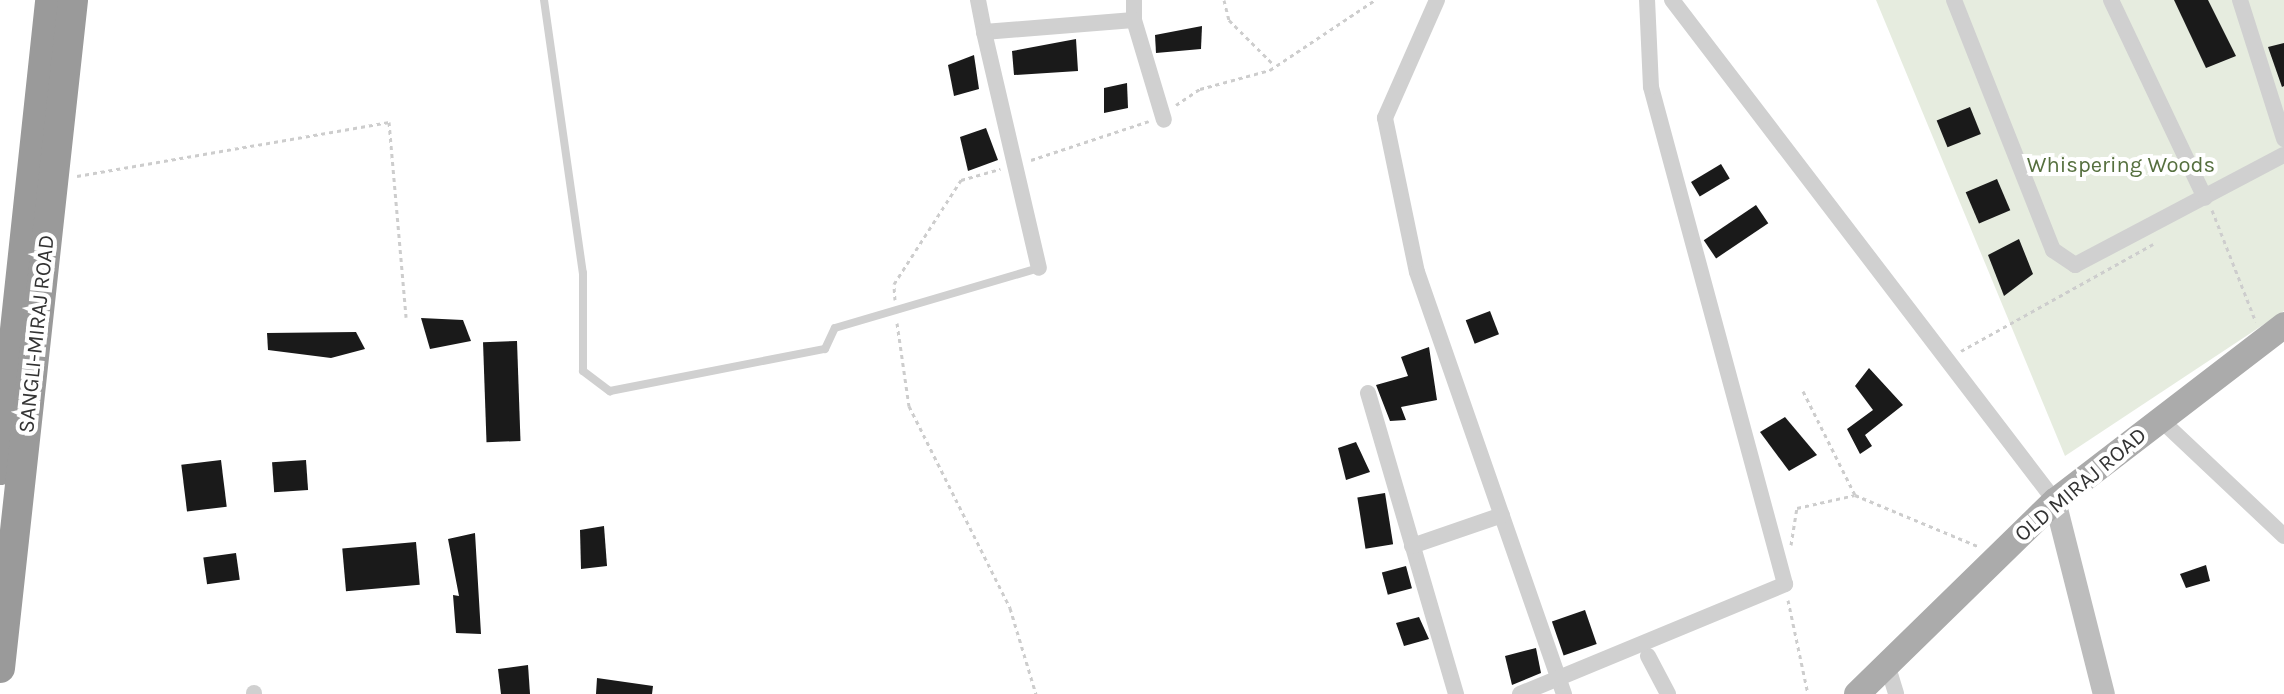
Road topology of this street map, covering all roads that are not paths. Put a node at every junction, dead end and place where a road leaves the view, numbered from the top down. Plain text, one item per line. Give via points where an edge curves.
1 (50, 0) edge
2 (73, 0) edge
3 (544, 0) edge
4 (978, 0) edge
5 (1134, 0) edge
6 (1437, 0) edge
7 (1647, 0) edge
8 (1672, 0) edge
9 (1954, 0) edge
10 (2111, 0) edge
11 (2240, 0) edge
12 (1134, 20) junction
13 (984, 32) junction
14 (1162, 117) road end
15 (2284, 139) edge
16 (2284, 155) edge
17 (2205, 198) junction
18 (1039, 268) joint
19 (2284, 325) edge
20 (6, 347) edge
21 (1368, 393) dead end
22 (2161, 420) junction
23 (0, 470) edge
24 (2055, 501) junction
25 (1502, 515) junction
26 (2284, 536) edge
27 (1412, 546) junction
28 (1648, 656) dead end
29 (1887, 664) junction
30 (0, 668) edge
31 (1562, 688) edge
32 (1456, 694) edge
33 (1520, 694) edge
34 (1668, 694) edge
35 (1857, 694) edge
36 (1896, 694) edge
37 (2104, 694) edge

1 - 20 highway, SANGLI-MIRAJ ROAD
2 - 30 highway, SANGLI-MIRAJ ROAD
3 - 18 lane via 583,273 583,371 610,391 825,349 835,328
4 - 13 street
5 - 12 street
6 - 25 street via 1385,118 1417,272
7 - 31 street via 1651,87 1785,584
8 - 24 street
9 - 17 street via 2053,250 2075,265
10 - 17 street
11 - 15 street
12 - 13 street
12 - 14 street
13 - 18 street
16 - 17 street
19 - 22 main road, OLD MIRAJ ROAD
20 - 23 highway, SANGLI-MIRAJ ROAD
21 - 27 street
22 - 24 main road, OLD MIRAJ ROAD
22 - 26 street
24 - 29 main road, OLD MIRAJ ROAD
24 - 37 street
25 - 27 street
25 - 31 street
27 - 32 street
28 - 34 street
29 - 35 main road, OLD MIRAJ ROAD
29 - 36 street
31 - 33 street

